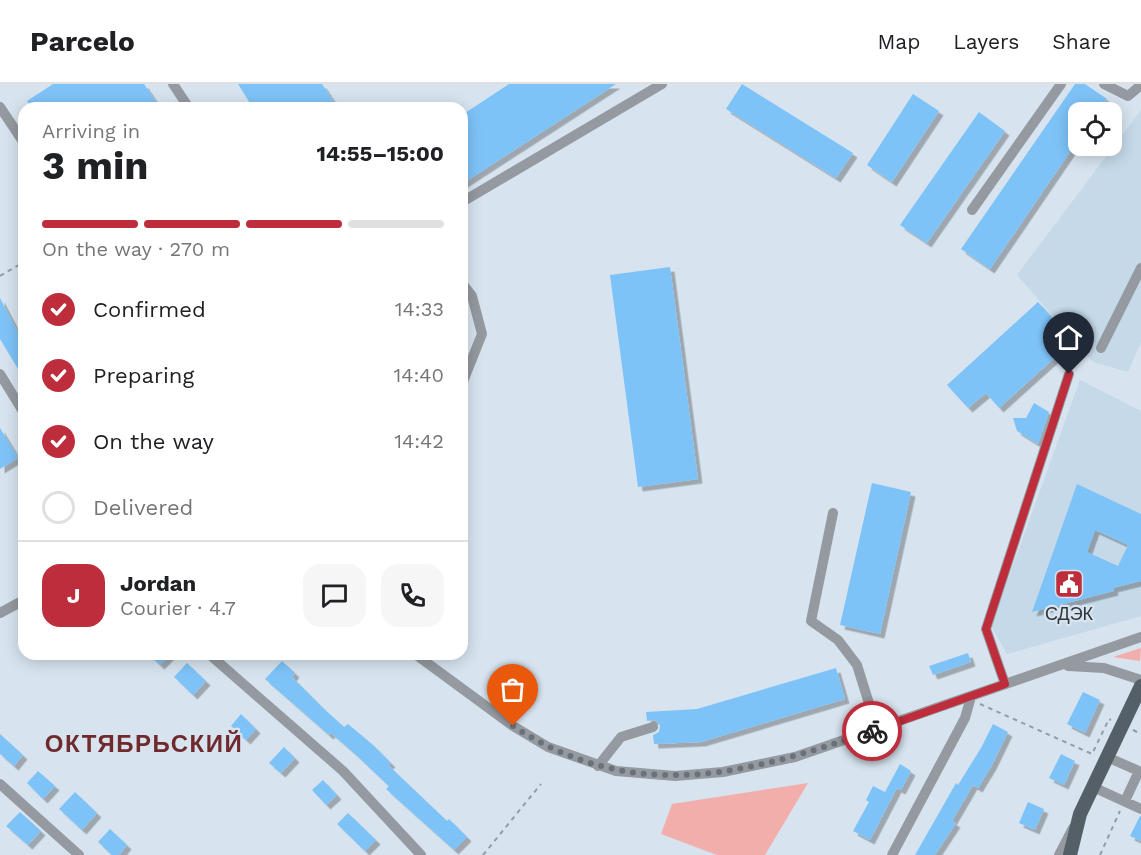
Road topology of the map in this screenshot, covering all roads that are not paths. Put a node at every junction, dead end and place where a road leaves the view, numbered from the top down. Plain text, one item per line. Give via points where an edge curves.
1 (173, 84) edge
2 (662, 84) edge
3 (1061, 84) edge
4 (1104, 84) edge
5 (1141, 85) edge
6 (185, 102) edge
7 (0, 107) edge
8 (18, 134) edge
9 (468, 198) edge
10 (972, 210) dead end
11 (1141, 268) edge
12 (468, 291) edge
13 (1101, 348) dead end
14 (468, 369) edge
15 (0, 374) edge
16 (1069, 374) dead end
17 (18, 403) edge
18 (833, 513) dead end
19 (18, 603) edge
20 (0, 613) edge
21 (1141, 637) edge
22 (216, 660) edge
23 (423, 660) edge
24 (1062, 665) junction
25 (1141, 680) edge
26 (1005, 684) junction
27 (1141, 686) edge
28 (971, 697) junction
29 (652, 727) dead end
30 (878, 729) junction
31 (1107, 757) junction
32 (598, 766) junction
33 (1140, 771) edge
34 (0, 784) edge
35 (1093, 787) junction
36 (1125, 801) junction
37 (1141, 808) edge
38 (1080, 814) junction
39 (79, 855) edge
40 (421, 855) edge
41 (892, 855) edge
42 (1059, 855) edge
43 (1070, 855) edge

1 - 6 street
2 - 9 street
3 - 10 street
4 - 5 street via 1128,96
7 - 8 street
11 - 13 street
12 - 14 street via 482,334
15 - 17 street
16 - 26 street via 986,629
18 - 30 street via 811,621 838,640 856,664
19 - 20 street
21 - 24 street
22 - 40 street via 343,771
23 - 32 street via 531,738
24 - 25 street via 1104,668
24 - 26 street
26 - 28 street
27 - 31 main road
28 - 30 street
28 - 41 street via 965,718
29 - 32 street via 621,737
30 - 32 street via 795,758 723,772 658,776
31 - 33 street
31 - 35 main road
33 - 36 street
34 - 39 street
35 - 36 street
35 - 38 main road
36 - 37 street
38 - 42 street
38 - 43 main road

